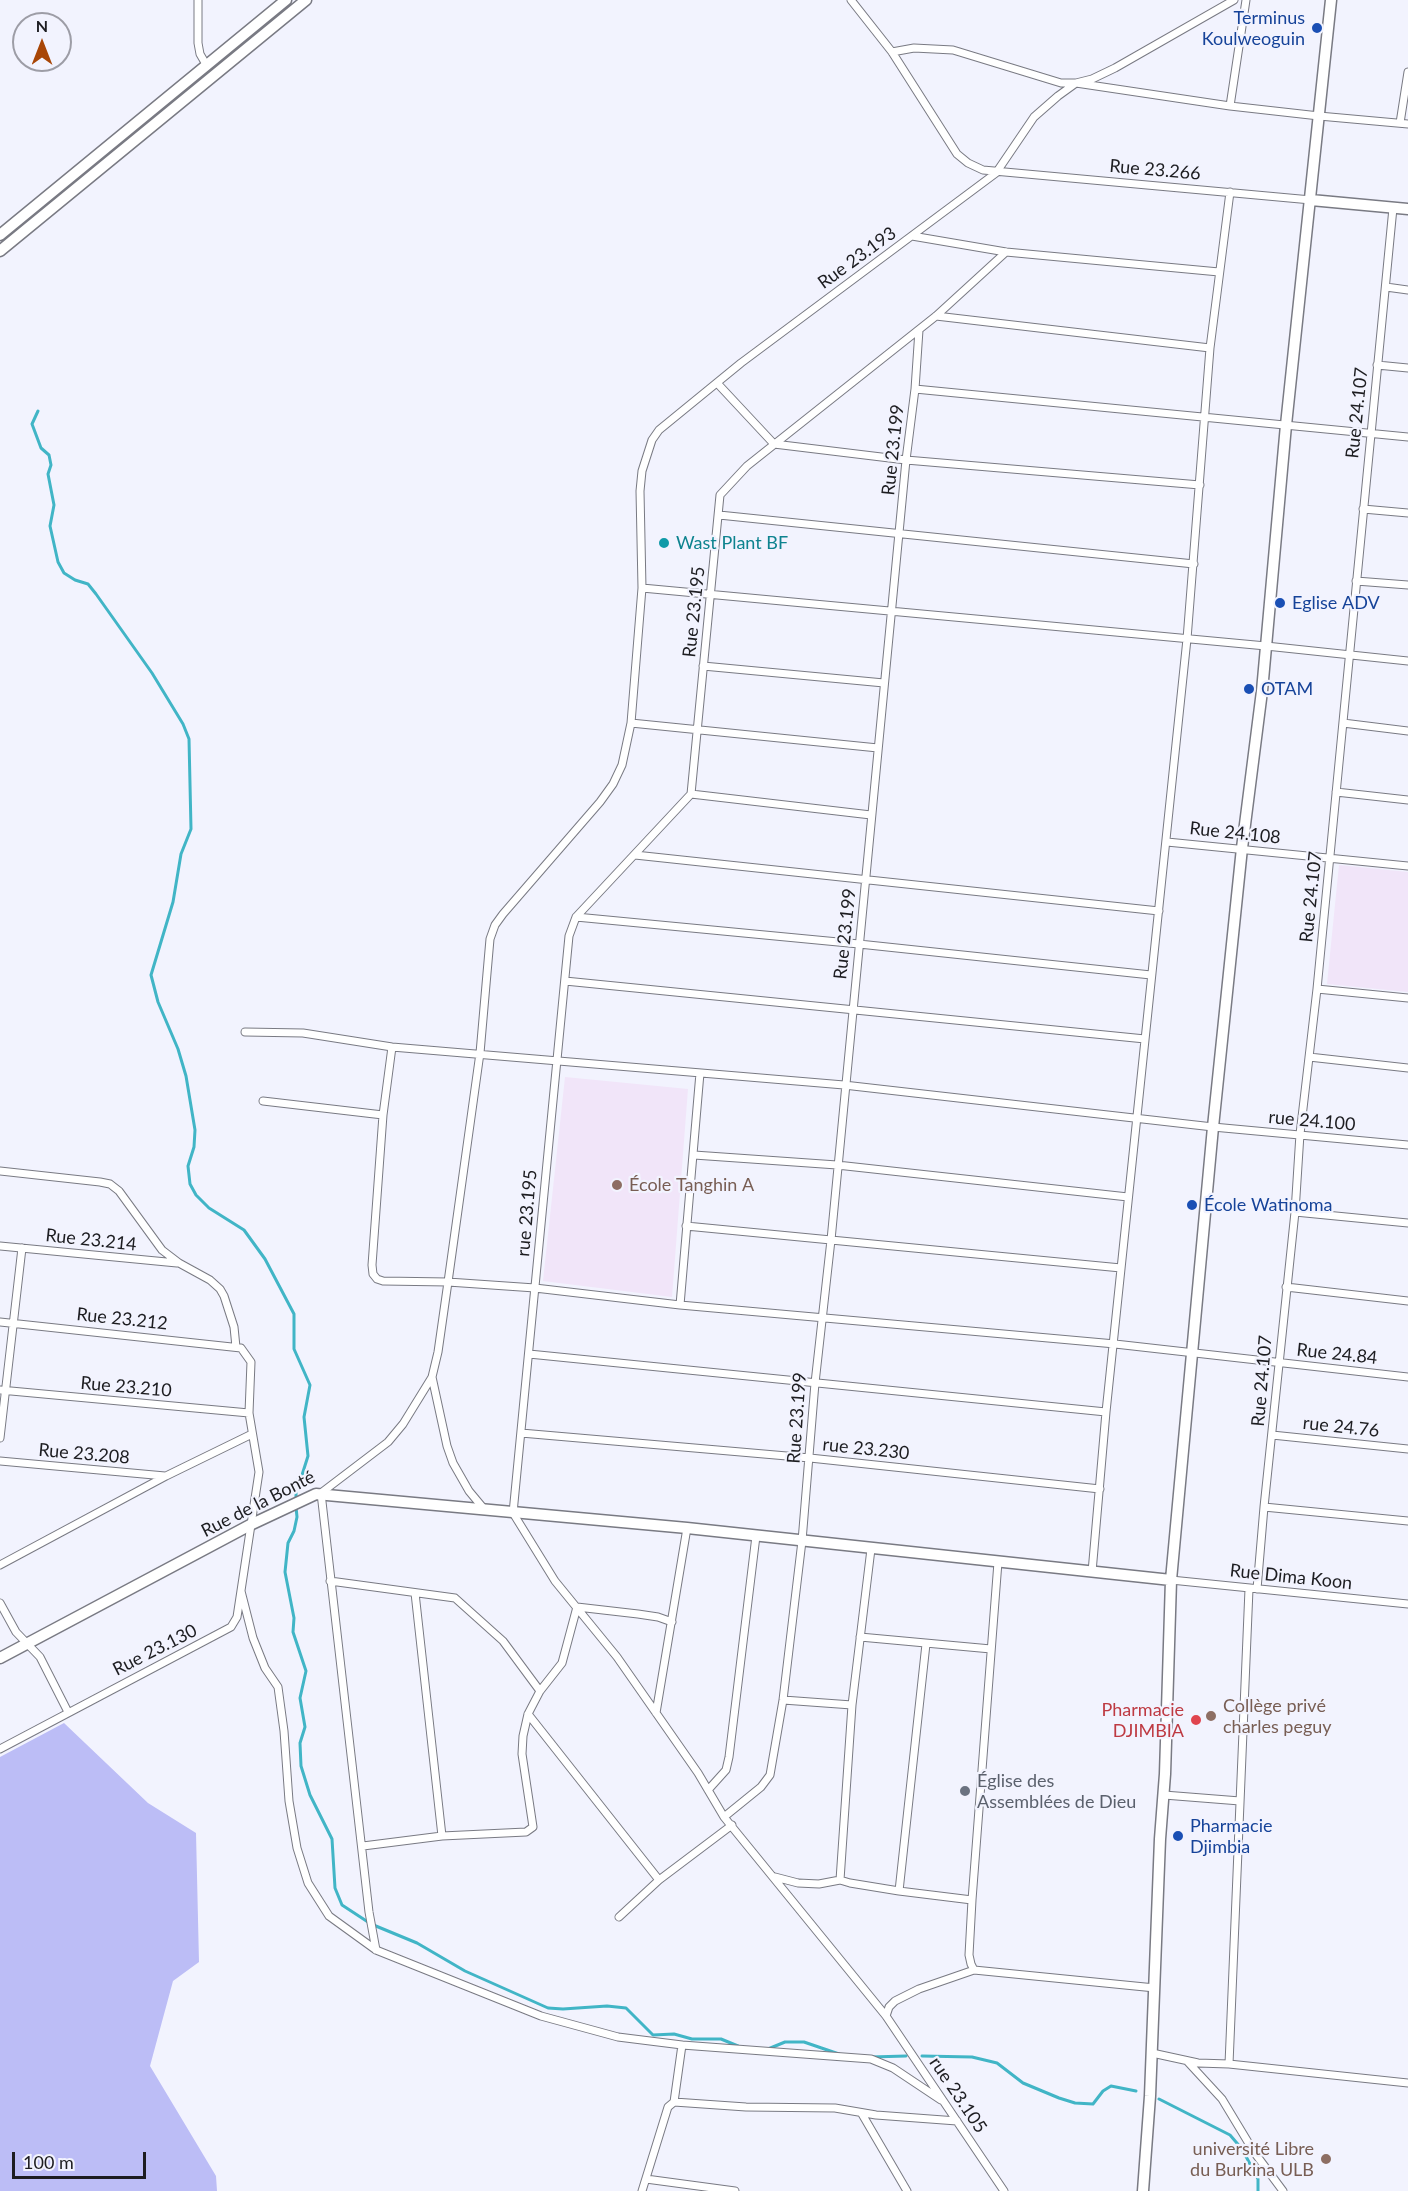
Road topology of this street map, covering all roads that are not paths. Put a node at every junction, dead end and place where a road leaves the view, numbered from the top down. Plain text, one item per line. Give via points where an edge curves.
1 (198, 0) edge
2 (286, 0) edge
3 (306, 0) edge
4 (851, 0) edge
5 (1234, 0) edge
6 (1246, 0) edge
7 (1331, 0) edge
8 (892, 52) junction
9 (207, 66) junction
10 (1408, 72) edge
11 (1076, 83) junction
12 (1230, 106) junction
13 (1319, 116) junction
14 (1400, 123) junction
15 (1408, 123) edge
16 (996, 173) junction
17 (1230, 192) junction
18 (1311, 200) junction
19 (1393, 208) junction
20 (1408, 209) edge
21 (0, 235) edge
22 (912, 236) junction
23 (0, 251) edge
24 (1006, 252) junction
25 (1219, 272) junction
26 (1386, 287) junction
27 (1408, 290) edge
28 (936, 316) junction
29 (919, 330) junction
30 (1210, 348) junction
31 (1377, 365) junction
32 (1408, 368) edge
33 (717, 383) junction
34 (915, 389) junction
35 (1204, 416) junction
36 (1286, 425) junction
37 (1370, 433) junction
38 (1408, 437) edge
39 (774, 444) junction
40 (648, 450) joint
41 (906, 460) junction
42 (1200, 485) junction
43 (1363, 509) junction
44 (1408, 513) edge
45 (719, 515) junction
46 (899, 534) junction
47 (1194, 564) junction
48 (1356, 581) junction
49 (1408, 585) edge
50 (642, 588) junction
51 (711, 594) junction
52 (891, 611) junction
53 (1187, 639) junction
54 (1266, 646) junction
55 (1349, 655) junction
56 (1408, 661) edge
57 (704, 666) junction
58 (884, 683) junction
59 (631, 723) junction
60 (1343, 723) junction
61 (698, 731) junction
62 (1408, 731) edge
63 (878, 748) junction
64 (1336, 792) junction
65 (691, 794) junction
66 (1408, 800) edge
67 (871, 815) junction
68 (1167, 842) junction
69 (1242, 849) junction
70 (635, 855) junction
71 (1329, 858) junction
72 (1408, 866) edge
73 (865, 880) junction
74 (1159, 911) junction
75 (576, 918) junction
76 (859, 944) junction
77 (1151, 975) junction
78 (565, 981) junction
79 (1317, 989) junction
80 (1408, 998) edge
81 (853, 1011) junction
82 (245, 1032) dead end
83 (1145, 1039) junction
84 (392, 1047) junction
85 (480, 1053) junction
86 (1309, 1057) junction
87 (556, 1061) junction
88 (1408, 1068) edge
89 (700, 1073) junction
90 (844, 1085) junction
91 (263, 1101) dead end
92 (383, 1115) junction
93 (1136, 1118) junction
94 (1213, 1127) junction
95 (1300, 1134) junction
96 (1408, 1145) edge
97 (694, 1155) junction
98 (837, 1165) junction
99 (0, 1171) edge
100 (1128, 1197) junction
101 (1295, 1212) junction
102 (1408, 1223) edge
103 (686, 1226) junction
104 (831, 1240) junction
105 (0, 1246) edge
106 (22, 1248) junction
107 (179, 1263) junction
108 (1121, 1268) junction
109 (448, 1282) junction
110 (1286, 1287) junction
111 (535, 1288) junction
112 (1408, 1301) edge
113 (680, 1305) junction
114 (822, 1317) junction
115 (0, 1322) edge
116 (14, 1323) junction
117 (1115, 1344) junction
118 (238, 1348) junction
119 (1191, 1353) junction
120 (529, 1354) junction
121 (1278, 1363) junction
122 (432, 1377) junction
123 (1408, 1377) edge
124 (814, 1383) junction
125 (3, 1390) edge
126 (1106, 1412) junction
127 (249, 1413) junction
128 (521, 1433) junction
129 (252, 1434) junction
130 (1272, 1435) junction
131 (0, 1438) edge
132 (1408, 1449) edge
133 (810, 1458) junction
134 (0, 1461) edge
135 (166, 1476) junction
136 (1100, 1489) junction
137 (316, 1494) junction
138 (1264, 1508) junction
139 (484, 1510) junction
140 (513, 1513) junction
141 (1408, 1521) edge
142 (252, 1524) junction
143 (687, 1528) junction
144 (756, 1536) junction
145 (802, 1541) junction
146 (871, 1549) junction
147 (998, 1562) junction
148 (0, 1565) edge
149 (1092, 1572) junction
150 (1171, 1580) junction
151 (330, 1581) junction
152 (1253, 1589) junction
153 (241, 1591) junction
154 (415, 1593) junction
155 (0, 1603) edge
156 (1408, 1604) edge
157 (577, 1607) junction
158 (672, 1622) junction
159 (860, 1637) junction
160 (28, 1643) junction
161 (926, 1644) junction
162 (991, 1649) junction
163 (0, 1658) edge
164 (540, 1691) junction
165 (783, 1700) junction
166 (852, 1705) junction
167 (68, 1712) junction
168 (656, 1713) junction
169 (528, 1714) junction
170 (0, 1749) edge
171 (708, 1790) junction
172 (1164, 1795) junction
173 (1240, 1800) junction
174 (724, 1817) junction
175 (732, 1826) junction
176 (442, 1836) junction
177 (363, 1846) junction
178 (775, 1877) junction
179 (659, 1880) junction
180 (840, 1880) junction
181 (899, 1891) junction
182 (972, 1900) junction
183 (619, 1917) dead end
184 (376, 1950) junction
185 (974, 1970) junction
186 (1155, 1988) junction
187 (886, 2016) junction
188 (682, 2045) junction
189 (1152, 2053) junction
190 (1187, 2061) junction
191 (1229, 2064) junction
192 (1408, 2083) edge
193 (674, 2102) junction
194 (946, 2103) junction
195 (862, 2114) junction
196 (957, 2121) junction
197 (646, 2179) junction
198 (715, 2190) edge
199 (642, 2191) edge
200 (735, 2191) edge
201 (907, 2191) edge
202 (1004, 2191) edge
203 (1143, 2191) edge
204 (1283, 2191) edge

1 - 9 street via 198,43
2 - 9 street
3 - 23 street
4 - 8 street, Rue 23.266
5 - 11 street via 1115,68
6 - 12 street
7 - 13 street
8 - 11 street via 914,48 953,50 1049,81
8 - 16 street, Rue 23.266 via 957,154 968,164
9 - 21 street
10 - 14 street
11 - 12 street
11 - 16 street, Rue 23.193 via 1034,117
12 - 13 street
13 - 14 street
13 - 18 street
14 - 15 street
16 - 17 street, Rue 23.266
16 - 22 street, Rue 23.193
17 - 18 street, Rue 23.266
17 - 25 street
18 - 19 street
18 - 36 street
19 - 20 street
19 - 26 street, Rue 24.107
22 - 24 street
22 - 33 street, Rue 23.193
24 - 25 street
24 - 28 street, Rue 23.195
25 - 30 street
26 - 27 street
26 - 31 street, Rue 24.107
28 - 29 street, Rue 23.195
28 - 30 street
29 - 34 street, Rue 23.199
29 - 39 street, Rue 23.195
30 - 35 street
31 - 32 street
31 - 37 street, Rue 24.107
33 - 39 street
33 - 40 street, Rue 23.193 via 659,430
34 - 35 street
34 - 41 street, Rue 23.199
35 - 36 street
35 - 42 street
36 - 37 street
36 - 54 street
37 - 38 street
37 - 43 street, Rue 24.107
39 - 41 street
39 - 45 street, Rue 23.195 via 722,491
40 - 50 street, Rue de la Bonté via 640,490
41 - 42 street
41 - 46 street, Rue 23.199
42 - 47 street
43 - 44 street
43 - 48 street, Rue 24.107
45 - 46 street
45 - 51 street, Rue 23.195
46 - 47 street
46 - 52 street, Rue 23.199
47 - 53 street
48 - 49 street
48 - 55 street, Rue 24.107
50 - 51 street
50 - 59 street, Rue de la Bonté
51 - 52 street
51 - 57 street, Rue 23.195
52 - 53 street
52 - 58 street, Rue 23.199
53 - 54 street
53 - 68 street
54 - 55 street
54 - 69 street
55 - 56 street
55 - 60 street, Rue 24.107
57 - 58 street
57 - 61 street, Rue 23.195
58 - 63 street, Rue 23.199
59 - 61 street
59 - 85 street, Rue de la Bonté via 622,765 613,784 495,925 490,939
60 - 62 street
60 - 64 street, Rue 24.107
61 - 63 street
61 - 65 street, Rue 23.195
63 - 67 street, Rue 23.199
64 - 66 street
64 - 71 street, Rue 24.107
65 - 67 street
65 - 70 street
67 - 73 street, Rue 23.199
68 - 69 street, Rue 24.108
68 - 74 street
69 - 71 street, Rue 24.108
69 - 94 street
70 - 73 street
70 - 75 street
71 - 72 street, Rue 24.108
71 - 79 street, Rue 24.107
73 - 74 street
73 - 76 street, Rue 23.199
74 - 77 street
75 - 76 street
75 - 78 street, rue 23.195 via 569,936
76 - 77 street
76 - 81 street, Rue 23.199
77 - 83 street
78 - 81 street
78 - 87 street, rue 23.195
79 - 80 street
79 - 86 street, Rue 24.107
81 - 83 street
81 - 90 street, Rue 23.199
82 - 84 street, rue 24.100 via 303,1033
83 - 93 street
84 - 85 street, rue 24.100
84 - 92 street
85 - 87 street, rue 24.100
85 - 109 street, Rue de la Bonté
86 - 88 street
86 - 95 street, Rue 24.107
87 - 89 street, rue 24.100
87 - 111 street, rue 23.195
89 - 90 street, rue 24.100
89 - 97 street
90 - 93 street, rue 24.100
90 - 98 street, Rue 23.199
91 - 92 street
92 - 109 street, Rue 24.84 via 373,1274 383,1281
93 - 94 street, rue 24.100
93 - 100 street
94 - 95 street, rue 24.100
94 - 119 street
95 - 96 street, rue 24.100
95 - 101 street, Rue 24.107
97 - 98 street
97 - 103 street
98 - 100 street
98 - 104 street, Rue 23.199
99 - 107 street via 110,1184 126,1199 157,1245
100 - 108 street
101 - 102 street
101 - 110 street, Rue 24.107
103 - 104 street
103 - 113 street
104 - 108 street
104 - 114 street, Rue 23.199
105 - 106 street, Rue 23.214
106 - 107 street, Rue 23.214
106 - 116 street
107 - 118 street, Rue 23.130 via 220,1289
108 - 117 street
109 - 111 street, Rue 24.84
109 - 122 street, Rue de la Bonté
110 - 112 street
110 - 121 street, Rue 24.107
111 - 113 street, Rue 24.84
111 - 120 street, rue 23.195
113 - 114 street, Rue 24.84
114 - 117 street, Rue 24.84
114 - 124 street, Rue 23.199
115 - 116 street, Rue 23.212
116 - 118 street, Rue 23.212
116 - 125 street
117 - 119 street, Rue 24.84
117 - 126 street
118 - 127 street, Rue 23.130 via 251,1362
119 - 121 street, Rue 24.84
119 - 150 street
120 - 124 street
120 - 128 street, rue 23.195
121 - 123 street, Rue 24.84
121 - 130 street, Rue 24.107
122 - 137 street, Rue de la Bonté via 388,1442
122 - 139 street via 453,1463
124 - 126 street
124 - 133 street, Rue 23.199
125 - 127 street, Rue 23.210
125 - 131 street
126 - 136 street
127 - 129 street, Rue 23.130
128 - 133 street, rue 23.230
128 - 140 street, rue 23.195
129 - 135 street
129 - 142 street, Rue 23.130 via 259,1472
130 - 132 street, rue 24.76
130 - 138 street, Rue 24.107
133 - 136 street, rue 23.230
133 - 145 street, Rue 23.199
134 - 135 street, Rue 23.208
135 - 148 street
136 - 149 street
137 - 139 street
137 - 142 street, Rue de la Bonté
137 - 151 street
138 - 141 street
138 - 152 street, Rue 24.107
139 - 140 street
140 - 143 street
140 - 157 street, rue 23.105 via 555,1581
142 - 153 street, Rue 23.130
142 - 160 street, Rue de la Bonté
143 - 144 street
143 - 158 street
144 - 145 street
144 - 171 street via 729,1757 726,1770
145 - 146 street
145 - 165 street, Rue 23.199
146 - 147 street
146 - 159 street
147 - 149 street
147 - 162 street
149 - 150 street
150 - 152 street, Rue Dima Koon
150 - 172 street
151 - 154 street
151 - 177 street
152 - 156 street, Rue Dima Koon
152 - 173 street, Rue 24.107
153 - 167 street, Rue 23.130 via 234,1623 225,1631
153 - 184 street via 253,1638 278,1687 289,1801 308,1883 329,1916
154 - 164 street via 448,1596 460,1602 503,1641
154 - 176 street
155 - 160 street via 16,1632
157 - 158 street
157 - 164 street via 561,1663
157 - 168 street, rue 23.105
158 - 168 street
159 - 161 street
159 - 166 street
160 - 163 street, Rue de la Bonté
160 - 167 street
161 - 162 street
161 - 181 street
162 - 182 street
164 - 169 street
165 - 166 street
165 - 174 street, Rue 23.199 via 770,1775
166 - 180 street
167 - 170 street, Rue 23.130
168 - 171 street, rue 23.105
169 - 176 street via 522,1754 533,1827 526,1832
169 - 179 street
171 - 174 street, rue 23.105
172 - 173 street
172 - 186 street
173 - 191 street, Rue 24.107
174 - 175 street, rue 23.105
175 - 178 street, rue 23.105
175 - 179 street
176 - 177 street
177 - 184 street
178 - 180 street via 819,1884
178 - 187 street, rue 23.105
179 - 183 street
180 - 181 street
181 - 182 street
182 - 185 street via 969,1955
184 - 188 street via 541,2016 618,2037
185 - 186 street
185 - 187 street via 895,2001
186 - 189 street
187 - 194 street, rue 23.105
188 - 193 street
188 - 194 street via 871,2060 893,2068
189 - 190 street
189 - 203 street
190 - 191 street
190 - 204 street via 1222,2099
191 - 192 street
193 - 195 street via 835,2109
193 - 197 street via 668,2107
194 - 196 street, rue 23.105
195 - 196 street
195 - 201 street
196 - 202 street, rue 23.105
197 - 198 street
197 - 199 street
198 - 200 street

